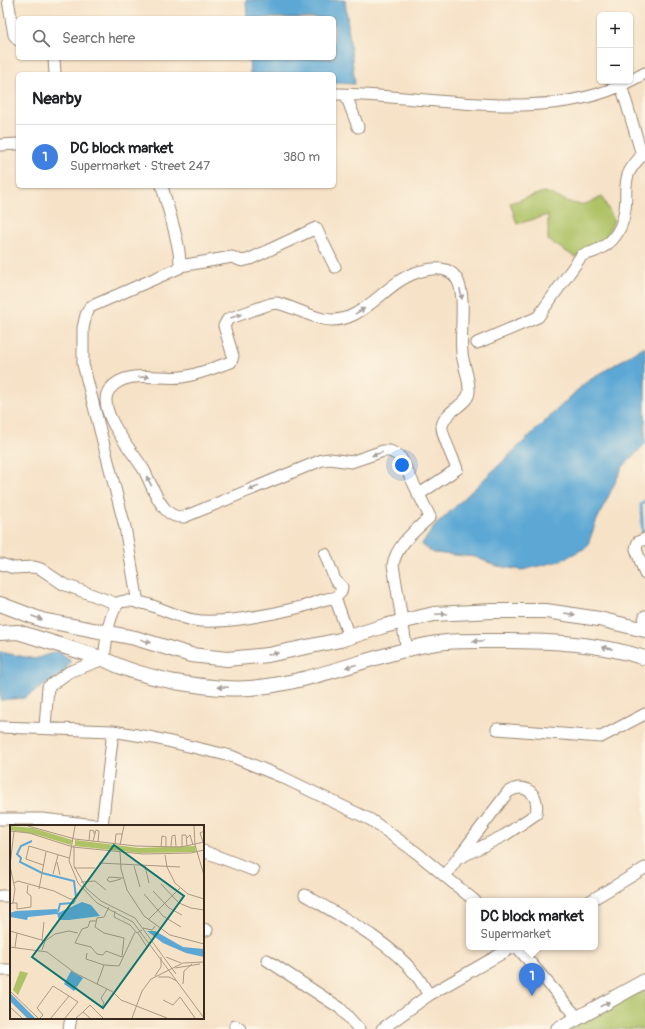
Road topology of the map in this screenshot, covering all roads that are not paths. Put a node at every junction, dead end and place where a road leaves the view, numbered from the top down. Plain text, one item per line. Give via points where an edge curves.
1 (8, 0) edge
2 (16, 38) edge
3 (54, 60) edge
4 (55, 72) edge
5 (645, 73) edge
6 (633, 79) edge
7 (621, 84) edge
8 (627, 84) edge
9 (336, 94) edge
10 (346, 94) junction
11 (358, 127) dead end
12 (16, 144) edge
13 (0, 145) edge
14 (644, 154) edge
15 (163, 188) edge
16 (180, 266) junction
17 (335, 267) dead end
18 (477, 343) dead end
19 (418, 495) junction
20 (641, 541) edge
21 (324, 554) dead end
22 (1, 564) edge
23 (645, 574) edge
24 (334, 598) junction
25 (138, 603) junction
26 (0, 604) edge
27 (112, 617) junction
28 (402, 622) junction
29 (644, 625) edge
30 (0, 633) edge
31 (349, 637) junction
32 (407, 650) junction
33 (645, 658) edge
34 (104, 659) junction
35 (645, 714) edge
36 (0, 727) edge
37 (45, 727) junction
38 (497, 729) dead end
39 (113, 731) junction
40 (0, 819) edge
41 (94, 825) edge
42 (103, 825) edge
43 (204, 850) edge
44 (457, 859) junction
45 (645, 868) edge
46 (253, 870) dead end
47 (445, 876) junction
48 (305, 895) dead end
49 (471, 898) edge
50 (595, 898) edge
51 (508, 950) edge
52 (520, 950) edge
53 (267, 960) dead end
54 (645, 981) edge
55 (429, 996) junction
56 (578, 1018) junction
57 (71, 1019) edge
58 (69, 1029) edge
59 (359, 1029) edge
60 (382, 1029) edge
61 (558, 1029) edge

1 - 2 street
3 - 4 street
5 - 6 street
7 - 10 street via 568,101 513,105
8 - 14 street
9 - 10 street
10 - 11 street
12 - 13 street
14 - 18 street via 628,174 622,225 614,240 597,252 582,255 538,316
15 - 16 street via 174,230
16 - 17 street via 232,257 242,261 250,259 316,228
16 - 25 street via 174,272 90,307 83,328 84,364 125,526
19 -> 19 street via 401,458 390,451 350,462 322,460 184,517 176,517 162,506 143,469 121,438 106,405 107,396 115,384 129,378 180,377 231,362 234,356 224,326 228,319 277,303 324,319 336,320 362,310 406,277 435,268 450,271 455,276 462,295 462,352 470,392 444,420 441,428 457,468
19 - 28 street via 430,517 398,549 394,557
20 - 23 street via 636,549
21 - 24 street via 335,580 342,587 341,592
22 - 27 street via 8,568 41,569
24 - 25 street via 258,616 203,621
24 - 31 street
25 - 27 street via 122,601
26 -> 27 street via 42,620
27 -> 31 street via 134,638 191,655 227,659 268,655
27 - 34 street
28 -> 29 street via 434,614 546,611
28 - 31 street
28 - 32 street
30 - 34 street via 18,632
33 -> 32 street via 588,644 550,642 478,641 427,645
32 -> 34 street via 304,679 250,688 201,686 155,678
34 - 37 street via 69,672 48,687
35 - 38 street via 601,737
36 - 37 street
37 - 39 street
39 - 42 street
39 - 47 street via 231,756 282,777 371,820
40 - 41 street via 42,819
43 - 46 street
44 - 44 street via 508,792 519,788 532,793 538,805 536,814 505,835
44 - 47 street
45 - 50 street
47 - 49 street
48 - 55 street via 364,931 395,954 416,974
51 - 55 street
52 - 56 street
53 - 59 street via 340,1008
56 -> 54 street
55 - 60 street
56 - 61 street
57 - 58 street

